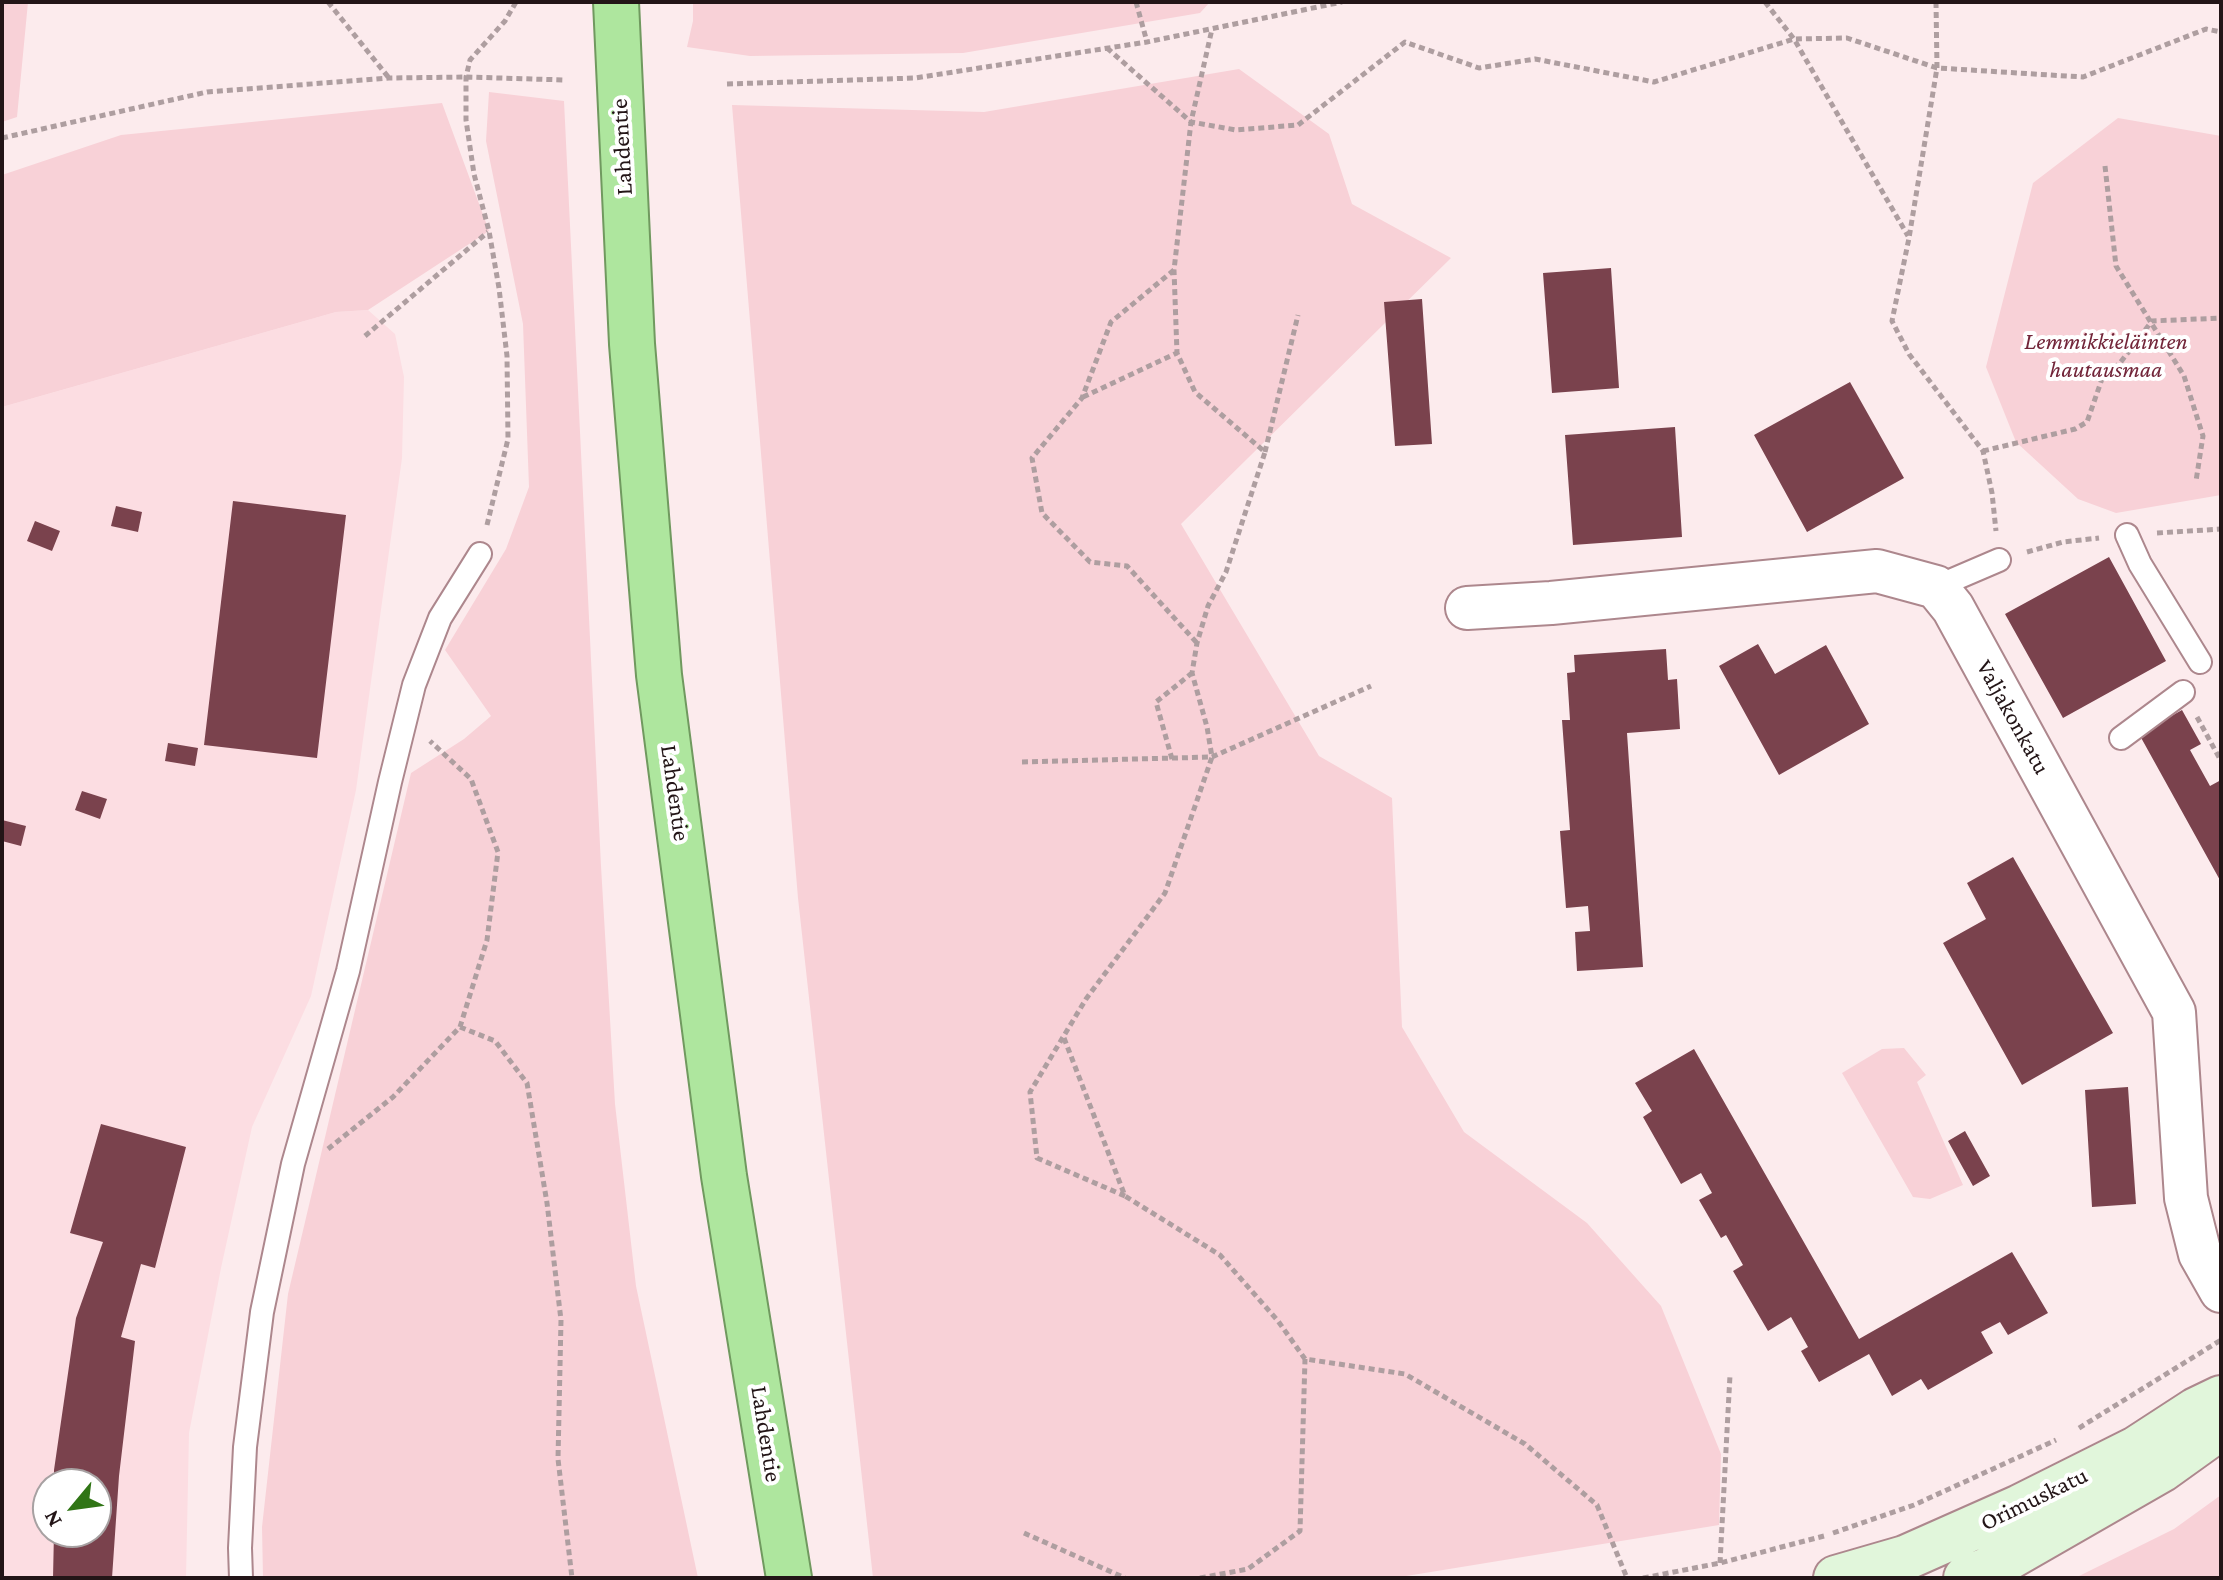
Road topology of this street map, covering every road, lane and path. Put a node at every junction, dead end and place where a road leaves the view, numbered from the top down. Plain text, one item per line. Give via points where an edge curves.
1 (328, 2) edge
2 (516, 2) edge
3 (616, 2) edge
4 (1136, 2) edge
5 (1342, 2) edge
6 (1765, 2) edge
7 (1936, 2) edge
8 (1315, 4) edge
9 (1212, 29) junction
10 (2221, 32) edge
11 (1794, 39) junction
12 (1147, 42) junction
13 (1107, 48) junction
14 (1937, 68) junction
15 (466, 77) junction
16 (389, 78) junction
17 (565, 80) dead end
18 (727, 84) dead end
19 (1191, 122) junction
20 (2, 138) edge
21 (2105, 166) dead end
22 (489, 231) junction
23 (1909, 238) junction
24 (1174, 270) junction
25 (1298, 315) dead end
26 (2221, 318) edge
27 (2152, 321) junction
28 (365, 336) dead end
29 (1177, 353) junction
30 (1082, 398) junction
31 (1983, 451) junction
32 (1265, 452) junction
33 (2196, 481) dead end
34 (2127, 535) dead end
35 (480, 554) joint
36 (1999, 560) joint
37 (1936, 587) junction
38 (1467, 608) dead end
39 (1197, 643) junction
40 (2200, 662) dead end
41 (1192, 673) junction
42 (1371, 686) dead end
43 (2183, 692) dead end
44 (406, 718) junction
45 (2121, 738) dead end
46 (1212, 757) junction
47 (1172, 759) junction
48 (1022, 762) dead end
49 (460, 1027) junction
50 (1064, 1037) junction
51 (290, 1179) junction
52 (1125, 1196) junction
53 (2221, 1291) edge
54 (2221, 1340) edge
55 (1305, 1359) junction
56 (1730, 1375) dead end
57 (2221, 1398) edge
58 (2221, 1427) edge
59 (2076, 1430) dead end
60 (2062, 1437) dead end
61 (1024, 1533) dead end
62 (1720, 1563) junction
63 (241, 1578) edge
64 (572, 1578) edge
65 (789, 1578) edge
66 (1125, 1578) edge
67 (1200, 1578) edge
68 (1627, 1578) edge
69 (1643, 1578) edge
70 (1836, 1578) edge
71 (1966, 1578) edge

1 - 16 path
2 - 15 path via 470,60
3 - 65 highway, Lahdentie via 632,344 659,675 724,1176
4 - 12 path
5 - 8 path
6 - 11 path
7 - 14 path
8 - 9 path
9 - 12 path
9 - 19 path
10 - 14 path via 2206,29 2083,77
11 - 14 path via 1847,38
11 - 19 path via 1654,82 1535,59 1479,68 1405,42 1298,125 1236,130
11 - 23 path
12 - 13 path
13 - 18 path via 915,78
13 - 19 path
14 - 23 path
15 - 16 path
15 - 17 path
15 - 22 path via 474,174
16 - 20 path via 207,92
19 - 24 path
21 - 27 path via 2116,266
22 - 28 path
22 - 35 path via 507,356 508,439
23 - 31 path via 1892,321 1909,354
24 - 29 path
24 - 30 path via 1111,322
25 - 32 path
26 - 27 path
27 - 31 path via 2120,363 2103,376 2087,422
27 - 33 path via 2184,376 2203,436
29 - 30 path
29 - 32 path via 1195,392
30 - 39 path via 1032,458 1042,513 1090,562 1127,566
31 - 36 path
32 - 39 path
34 - 40 lane
35 - 44 lane via 440,618
36 - 37 lane
37 - 38 street via 1877,571
37 - 53 street, Valjakonkatu via 1953,608 2174,1012 2186,1198 2200,1254
39 - 41 path
41 - 46 path
41 - 47 path via 1156,702
42 - 46 path
43 - 45 lane
44 - 49 path via 471,779 498,852 487,940
44 - 51 lane via 348,971
46 - 47 path
46 - 50 path via 1165,893
47 - 48 path
49 - 51 path via 393,1097
49 - 64 path via 495,1041 527,1083 561,1320 558,1459
50 - 52 path
50 - 52 path via 1030,1092 1037,1158
51 - 63 lane via 262,1312 247,1432
52 - 55 path via 1220,1255
54 - 59 path
55 - 67 path via 1300,1531 1248,1569
55 - 68 path via 1405,1374 1525,1444 1597,1505
56 - 62 path
57 - 70 main road, Orimuskatu via 2136,1449 2020,1507 1905,1558
58 - 71 main road, Orimuskatu via 2161,1470
60 - 62 path via 1914,1505 1808,1542
61 - 66 path
62 - 69 path

